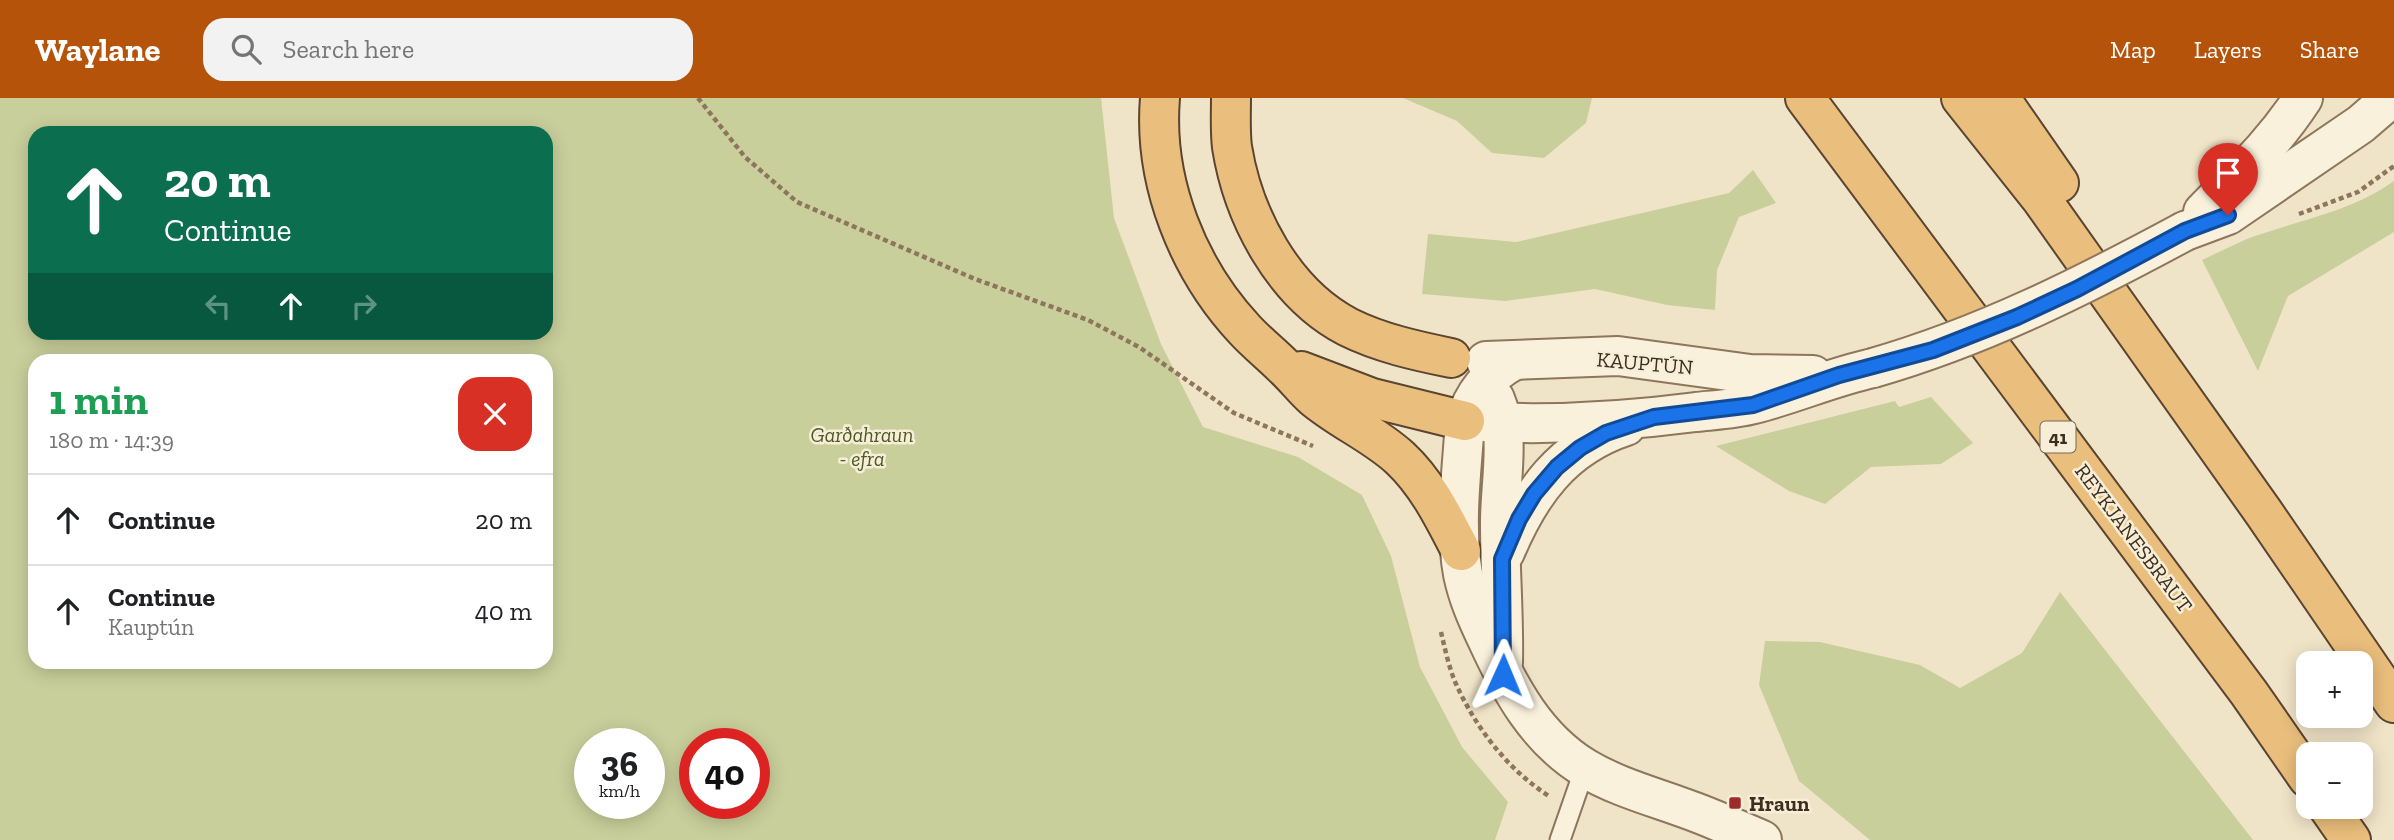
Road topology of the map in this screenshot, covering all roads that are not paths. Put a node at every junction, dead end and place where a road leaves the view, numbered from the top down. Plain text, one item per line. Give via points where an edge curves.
1 (1160, 98) edge
2 (1231, 98) edge
3 (1805, 98) edge
4 (1961, 98) edge
5 (2000, 98) edge
6 (2303, 98) edge
7 (2391, 98) edge
8 (2394, 105) edge
9 (2361, 124) junction
10 (2185, 231) junction
11 (1451, 358) joint
12 (1283, 365) junction
13 (1499, 372) junction
14 (1856, 372) junction
15 (1654, 417) junction
16 (1465, 421) junction
17 (1503, 423) junction
18 (2264, 513) junction
19 (1461, 551) junction
20 (1502, 559) junction
21 (1503, 675) junction
22 (2394, 703) edge
23 (2296, 761) edge
24 (1585, 768) junction
25 (2336, 819) edge
26 (1560, 840) edge
27 (1762, 840) edge
28 (2351, 840) edge

1 - 12 highway via 1159,148 1182,231 1198,265 1245,330
2 - 11 highway via 1232,145 1246,201 1266,244 1289,277 1347,326
3 - 23 highway, REYKJANESBRAUT / 41
4 - 18 highway via 2042,200
5 - 18 highway via 2210,398 2237,443
6 - 10 street, KAUPTÚN via 2259,156
7 - 9 street, KAUPTÚN
8 - 9 street
9 - 10 street, KAUPTÚN via 2228,215
10 - 14 street, KAUPTÚN, bridge via 2017,317 1933,350
11 - 13 street, KAUPTÚN
12 - 16 highway via 1372,398
12 - 19 highway via 1313,397 1399,457 1434,502
13 - 14 street, KAUPTÚN via 1618,356 1750,374
13 - 16 street via 1469,405
13 - 17 street via 1492,392
14 - 15 street, KAUPTÚN via 1753,405
15 - 17 street, KAUPTÚN
15 - 20 street via 1606,433 1557,467 1519,519
16 - 17 street, KAUPTÚN
16 - 19 street
17 - 20 street
18 - 22 highway
19 - 21 street via 1469,601
20 - 21 street
21 - 24 street via 1535,725
24 - 26 lane
24 - 27 street
25 - 28 highway

